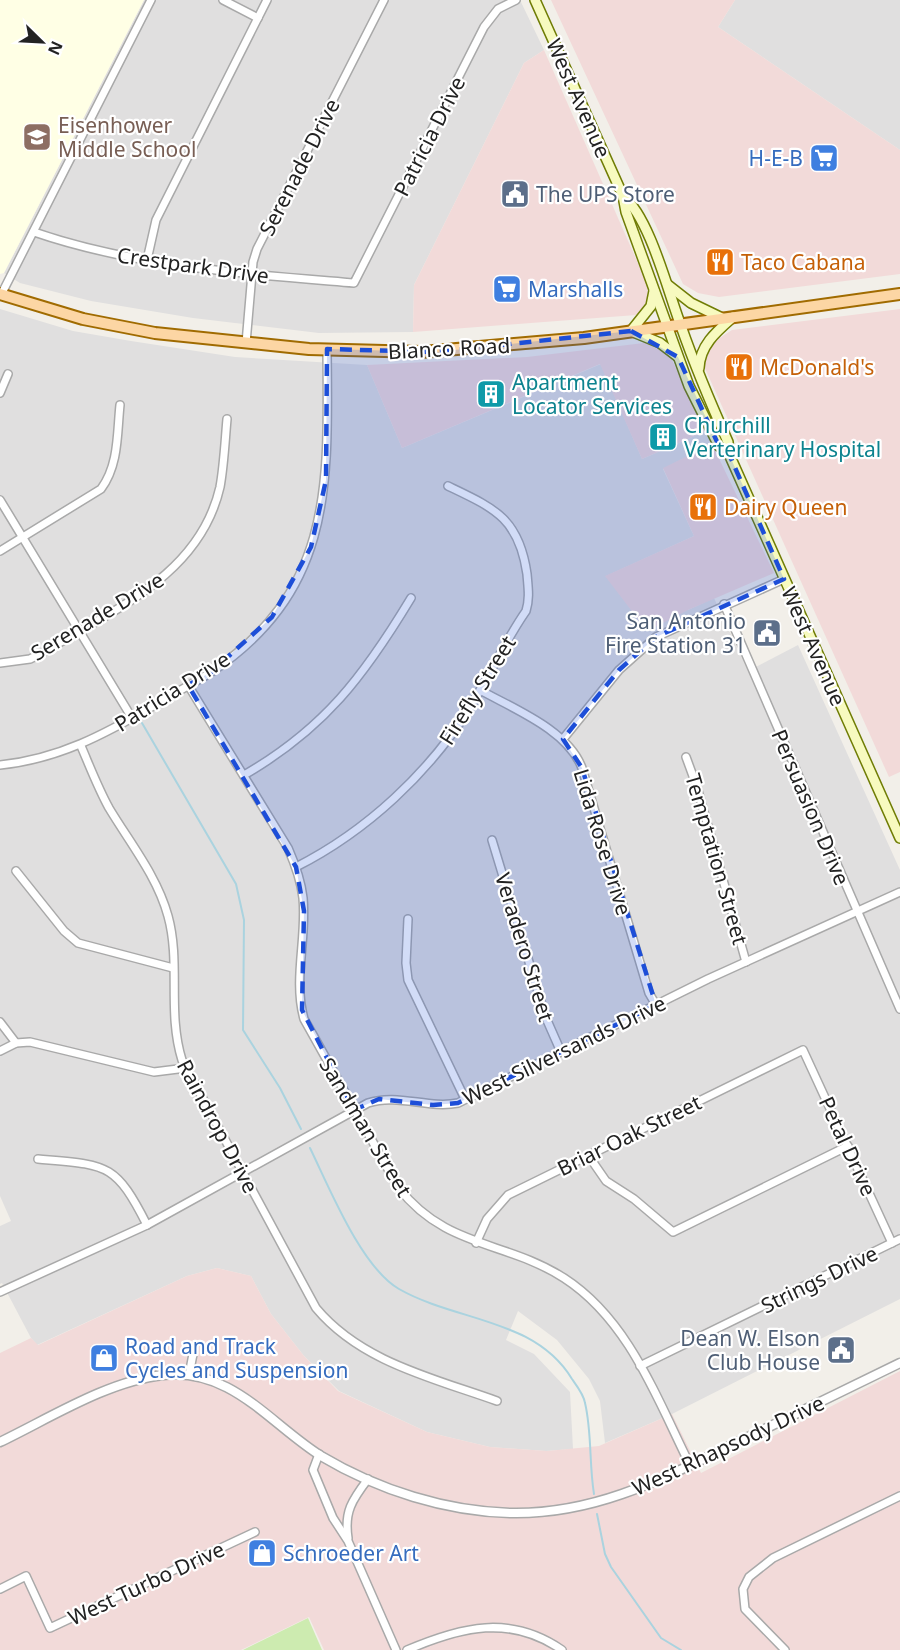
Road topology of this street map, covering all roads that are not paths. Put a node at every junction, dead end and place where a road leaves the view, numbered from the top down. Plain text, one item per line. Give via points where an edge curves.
1 (151, 0) edge
2 (223, 0) edge
3 (267, 0) edge
4 (384, 0) edge
5 (516, 0) edge
6 (535, 0) edge
7 (258, 18) junction
8 (623, 196) junction
9 (33, 232) junction
10 (147, 260) junction
11 (253, 275) junction
12 (354, 283) joint
13 (666, 284) junction
14 (654, 286) junction
15 (900, 294) edge
16 (1, 295) edge
17 (734, 317) junction
18 (722, 318) junction
19 (680, 324) junction
20 (668, 326) junction
21 (631, 331) junction
22 (246, 344) junction
23 (327, 350) junction
24 (678, 357) junction
25 (8, 374) dead end
26 (698, 374) junction
27 (0, 393) edge
28 (120, 405) dead end
29 (227, 419) dead end
30 (729, 454) junction
31 (448, 486) dead end
32 (0, 500) edge
33 (23, 538) junction
34 (0, 551) edge
35 (784, 579) junction
36 (411, 598) dead end
37 (724, 604) junction
38 (78, 631) junction
39 (0, 663) edge
40 (188, 685) junction
41 (480, 690) junction
42 (132, 718) junction
43 (563, 739) junction
44 (81, 746) junction
45 (686, 757) dead end
46 (0, 765) edge
47 (244, 776) junction
48 (900, 838) edge
49 (492, 840) dead end
50 (296, 867) junction
51 (16, 871) dead end
52 (900, 892) edge
53 (856, 912) junction
54 (408, 920) dead end
55 (746, 962) junction
56 (173, 968) junction
57 (656, 1005) junction
58 (900, 1008) edge
59 (0, 1022) edge
60 (16, 1042) junction
61 (803, 1050) joint
62 (0, 1052) edge
63 (561, 1052) junction
64 (186, 1068) junction
65 (465, 1099) junction
66 (354, 1110) junction
67 (848, 1146) junction
68 (588, 1155) junction
69 (38, 1159) dead end
70 (242, 1173) junction
71 (147, 1225) junction
72 (900, 1239) edge
73 (477, 1243) junction
74 (892, 1243) junction
75 (0, 1292) edge
76 (193, 1354) dead end
77 (900, 1363) edge
78 (640, 1366) junction
79 (189, 1375) junction
80 (497, 1401) dead end
81 (0, 1442) edge
82 (319, 1454) junction
83 (690, 1465) junction
84 (368, 1479) junction
85 (900, 1496) edge
86 (255, 1532) dead end
87 (348, 1541) junction
88 (0, 1589) edge
89 (396, 1650) edge
90 (407, 1650) edge
91 (562, 1650) edge
92 (785, 1650) edge

1 - 9 street
2 - 7 street
3 - 7 street
4 - 11 street, Serenade Drive via 257,249
5 - 12 street, Patricia Drive via 498,9 483,27
6 - 8 main road, West Avenue
7 - 10 street via 156,220
8 - 13 main road, West Avenue via 633,204
8 - 14 main road, West Avenue
9 - 10 street, Crestpark Drive
9 - 16 street
10 - 11 street, Crestpark Drive
11 - 12 street, Crestpark Drive
11 - 22 street, Serenade Drive
13 - 18 main road via 691,303
13 - 19 main road, West Avenue
14 - 20 main road, West Avenue
14 - 21 main road via 651,306
15 - 17 main road, Blanco Road
16 - 22 main road, Blanco Road via 73,316 155,333
17 - 18 main road, Blanco Road
17 - 26 main road via 706,344 699,357
18 - 19 main road, Blanco Road
19 - 20 main road, Blanco Road
19 - 26 main road, West Avenue
20 - 21 main road, Blanco Road
20 - 24 main road, West Avenue
21 - 23 main road, Blanco Road via 456,351
21 - 24 main road via 660,343
22 - 23 main road, Blanco Road
23 - 40 street, Patricia Drive via 326,480 311,547 294,584 272,617 211,672
24 - 30 main road, West Avenue via 719,446
25 - 27 street
26 - 30 main road, West Avenue via 728,442
28 - 33 street via 114,460 107,480 88,498
29 - 38 street, Serenade Drive via 218,495 189,553 166,576
30 - 35 main road, West Avenue
31 - 41 street, Firefly Street via 501,514 516,534 524,556 529,595 526,611
32 - 33 street
33 - 34 street
33 - 38 street
35 - 37 street
35 - 48 main road, West Avenue
36 - 47 street via 346,695 307,732
37 - 43 street via 672,627 643,647 619,670
37 - 53 street, Persuasion Drive
38 - 39 street, Serenade Drive via 30,659
38 - 42 street
40 - 42 street, Patricia Drive
40 - 47 street, Sandman Street
41 - 43 street, Lida Rose Drive
41 - 50 street, Firefly Street via 462,721 400,793 365,823
42 - 44 street, Patricia Drive
43 - 57 street, Lida Rose Drive via 582,768 649,993
44 - 46 street, Patricia Drive via 28,762
44 - 56 street, Raindrop Drive via 108,807 160,892 169,919
45 - 55 street, Temptation Street
47 - 50 street, Sandman Street
49 - 63 street, Veradero Street via 546,1018
50 - 66 street, Sandman Street via 304,910 302,1010 309,1031
51 - 56 street via 78,943
52 - 53 street, West Silversands Drive
53 - 55 street, West Silversands Drive
53 - 58 street, Persuasion Drive
54 - 65 street via 408,980
55 - 57 street, West Silversands Drive
56 - 64 street, Raindrop Drive via 174,1024
57 - 63 street, West Silversands Drive
59 - 60 street
60 - 62 street
60 - 64 street via 43,1044 154,1072
61 - 67 street, Petal Drive
61 - 68 street, Briar Oak Street
63 - 65 street, West Silversands Drive
64 - 70 street, Raindrop Drive
65 - 66 street, West Silversands Drive via 433,1106 379,1099
66 - 70 street, West Silversands Drive
66 - 73 street, Sandman Street via 407,1200 436,1224
67 - 68 street via 674,1232 606,1181
67 - 74 street, Petal Drive
68 - 73 street, Briar Oak Street via 508,1195 486,1219
69 - 71 street via 86,1162 115,1174 129,1190
70 - 71 street, West Silversands Drive
70 - 80 street, Raindrop Drive via 306,1290 328,1322 350,1341 401,1367
71 - 75 street, West Silversands Drive
72 - 74 street, Strings Drive
73 - 78 street, Sandman Street via 545,1267 579,1288 614,1324
74 - 78 street, Strings Drive
76 - 79 street
77 - 83 street, West Rhapsody Drive
78 - 83 street, Sandman Street
79 - 81 street, West Rhapsody Drive via 128,1382
79 - 82 street, West Rhapsody Drive via 212,1380 239,1394
82 - 84 street, West Rhapsody Drive
82 - 87 street via 313,1470 333,1518
83 - 84 street, West Rhapsody Drive via 642,1489 546,1512 479,1511 446,1505
84 - 87 street via 348,1506
85 - 92 street via 757,1569 743,1589 745,1608
86 - 88 street, West Turbo Drive via 50,1628 26,1576
87 - 89 street
90 - 91 street via 447,1633 490,1627 532,1635

